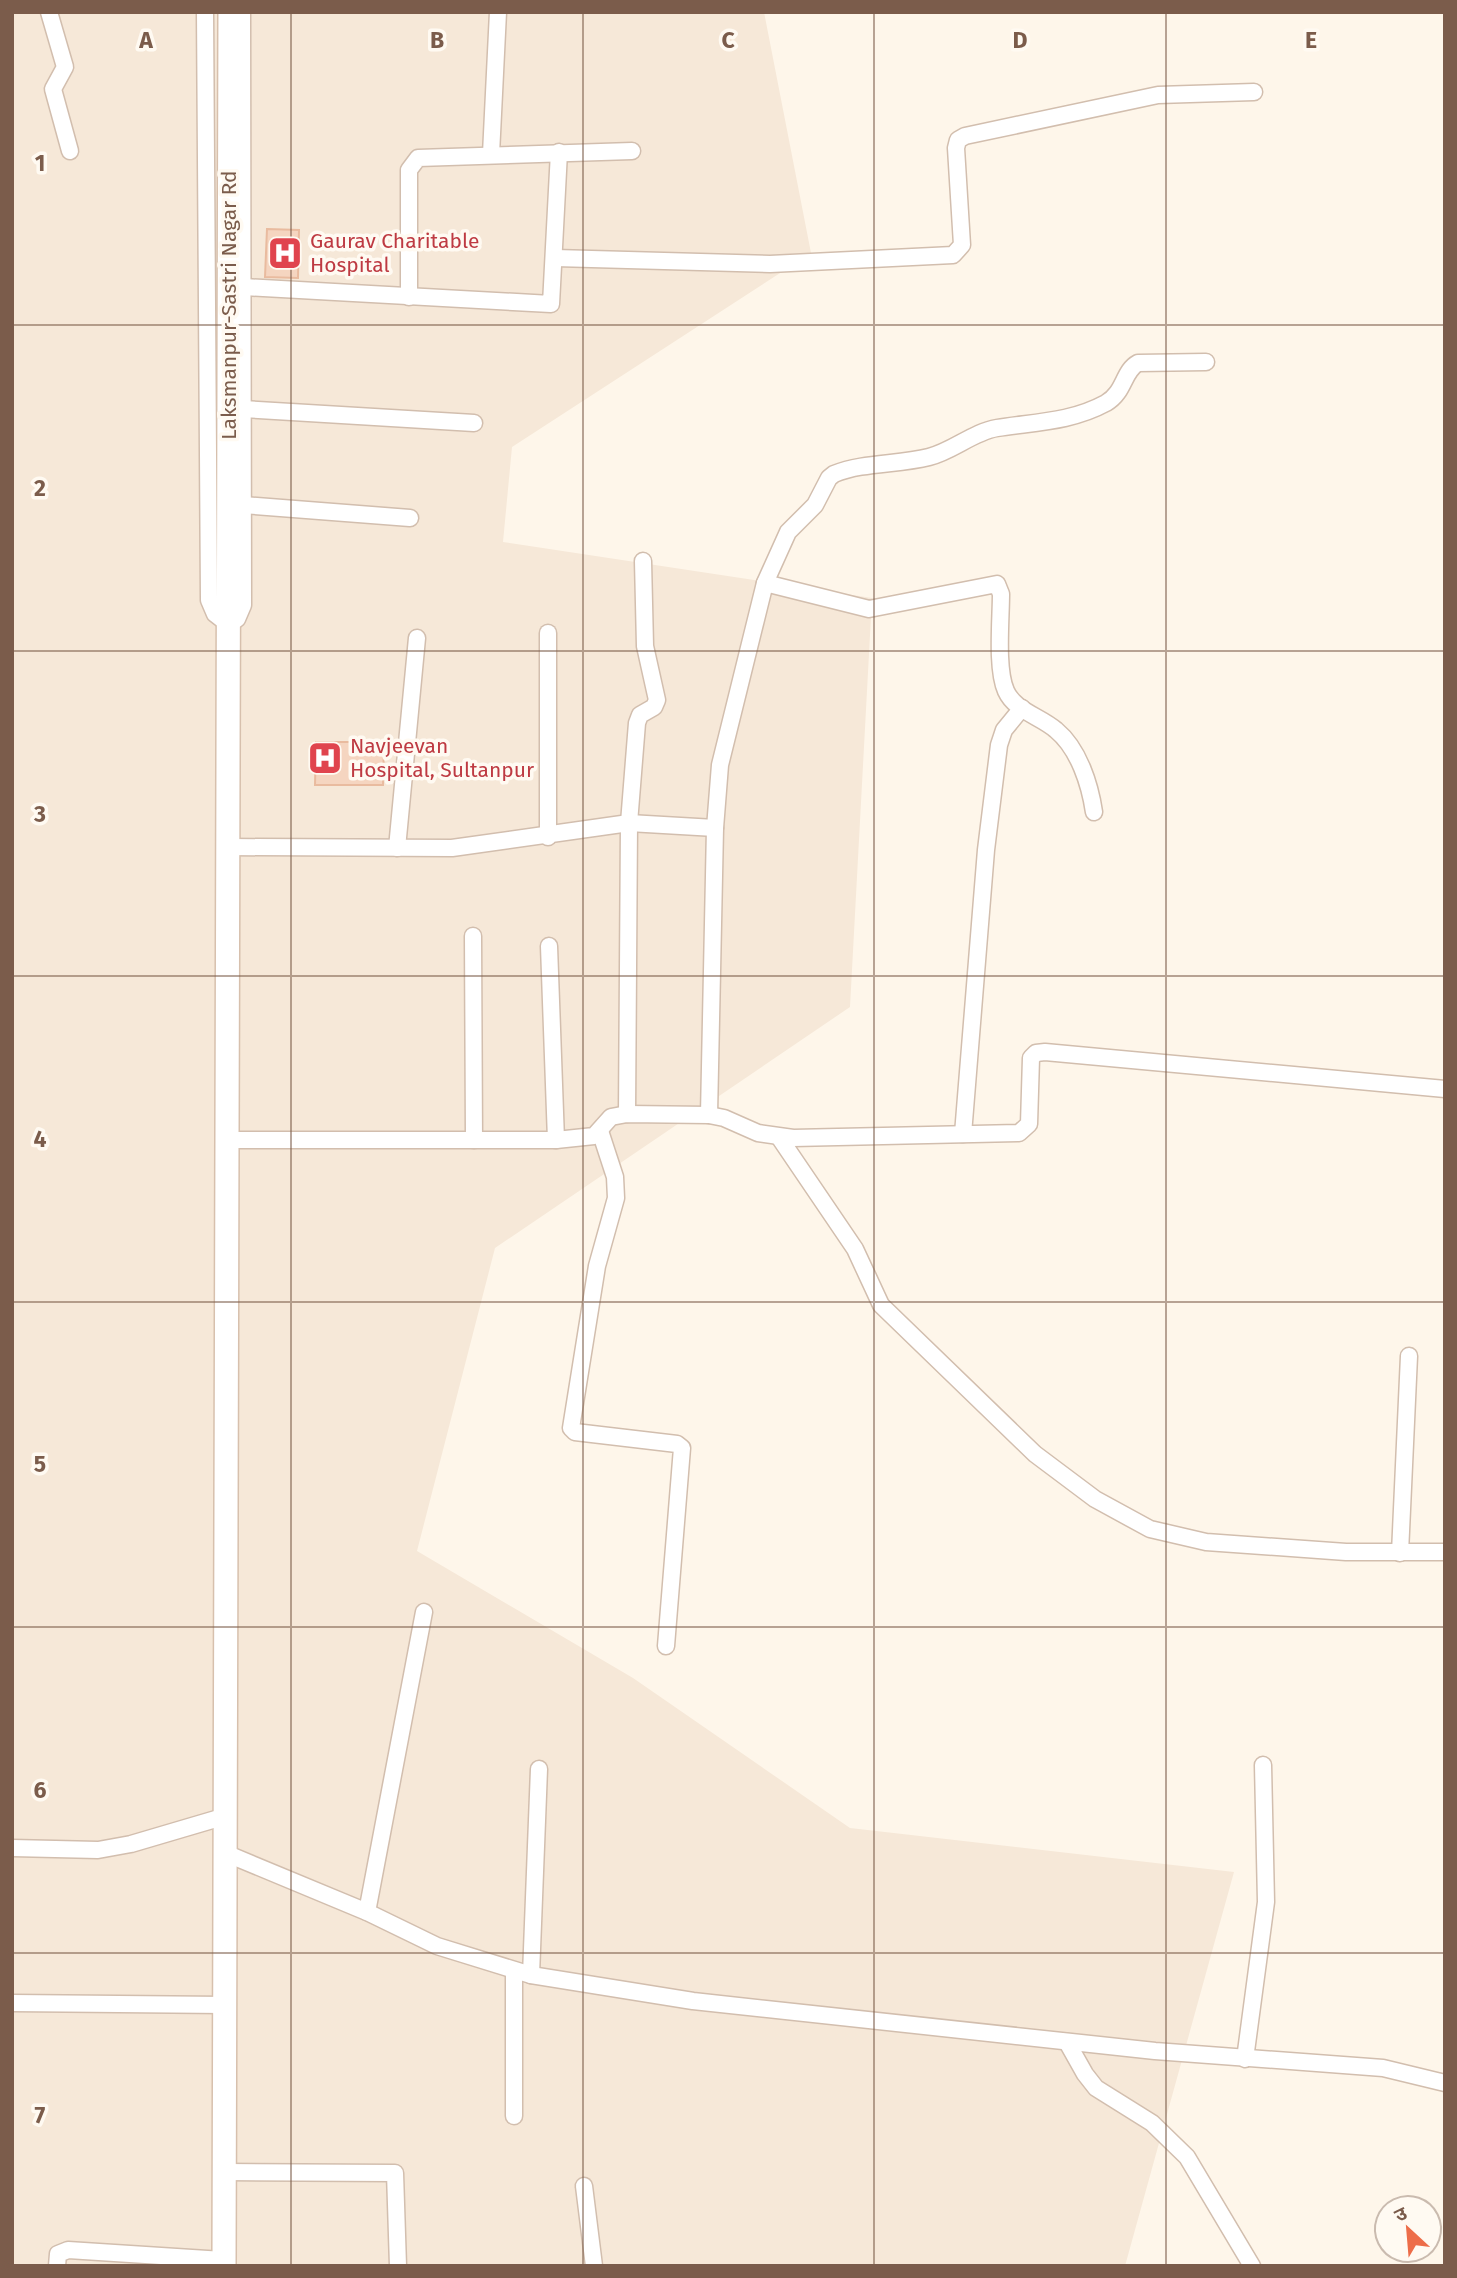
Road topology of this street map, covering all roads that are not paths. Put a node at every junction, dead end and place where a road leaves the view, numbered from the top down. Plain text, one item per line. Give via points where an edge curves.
1 (49, 12) edge
2 (205, 12) edge
3 (230, 12) edge
4 (242, 12) edge
5 (498, 12) edge
6 (1254, 92) dead end
7 (70, 151) dead end
8 (632, 151) dead end
9 (559, 152) junction
10 (491, 154) junction
11 (555, 258) junction
12 (244, 287) junction
13 (410, 297) junction
14 (1206, 362) dead end
15 (243, 409) junction
16 (474, 424) dead end
17 (243, 505) junction
18 (410, 518) dead end
19 (643, 561) dead end
20 (765, 583) junction
21 (228, 624) junction
22 (548, 633) dead end
23 (416, 638) dead end
24 (1022, 708) junction
25 (1094, 813) dead end
26 (629, 822) junction
27 (715, 828) junction
28 (548, 837) junction
29 (228, 847) junction
30 (397, 848) junction
31 (473, 936) dead end
32 (549, 946) dead end
33 (1445, 1089) edge
34 (627, 1114) junction
35 (709, 1115) junction
36 (600, 1131) junction
37 (963, 1134) junction
38 (779, 1137) junction
39 (228, 1140) junction
40 (474, 1140) junction
41 (556, 1140) junction
42 (1409, 1356) dead end
43 (1445, 1552) edge
44 (1400, 1553) junction
45 (424, 1612) dead end
46 (666, 1646) dead end
47 (1263, 1765) dead end
48 (540, 1769) dead end
49 (226, 1816) junction
50 (12, 1848) edge
51 (225, 1853) junction
52 (367, 1912) junction
53 (514, 1971) junction
54 (531, 1975) junction
55 (12, 2003) edge
56 (225, 2005) junction
57 (1067, 2042) junction
58 (1245, 2059) junction
59 (1445, 2083) edge
60 (514, 2116) dead end
61 (225, 2172) junction
62 (584, 2186) dead end
63 (223, 2263) edge
64 (57, 2266) edge
65 (398, 2266) edge
66 (594, 2266) edge
67 (1252, 2266) edge

1 - 7 street via 65,67 52,89
2 - 21 street via 209,600 215,614
3 - 21 street, Laksmanpur-Sastri Nagar Rd
4 - 12 street
5 - 10 street
6 - 11 street via 1158,95 965,136 956,148 962,245 953,255 770,264
8 - 9 street
9 - 10 street
9 - 11 street
10 - 13 street via 429,156 409,170
11 - 13 street via 553,300 548,306
12 - 13 street
12 - 15 street
14 - 20 street via 1138,363 1114,398 1078,415 990,430 932,456 834,474 815,505 788,532
15 - 16 street
15 - 17 street
17 - 18 street
17 - 21 street via 243,605 237,619
19 - 26 street via 645,646 657,700 637,723
20 - 24 street via 869,609 997,584 1005,689
20 - 27 street via 720,765
21 - 29 street, Laksmanpur-Sastri Nagar Rd
22 - 28 street
23 - 30 street
24 - 25 street via 1056,730 1070,746 1088,785
24 - 37 street via 1004,730 999,745
26 - 27 street
26 - 28 street
26 - 34 street
27 - 35 street
28 - 30 street via 461,848
29 - 30 street
29 - 39 street, Laksmanpur-Sastri Nagar Rd
31 - 40 street
32 - 41 street
33 - 37 street via 1045,1052 1031,1058 1026,1130
34 - 35 street
34 - 36 street via 611,1116
35 - 38 street
36 - 41 street via 586,1138
36 - 46 street via 615,1177 616,1198 597,1266 571,1427 575,1432 682,1448
37 - 38 street
38 - 44 street via 855,1250 881,1305 1065,1479 1122,1515 1179,1538
39 - 40 street
39 - 49 street, Laksmanpur-Sastri Nagar Rd
40 - 41 street
42 - 44 street
43 - 44 street
45 - 52 street
47 - 58 street via 1266,1902
48 - 54 street
49 - 50 street via 98,1850
49 - 51 street, Laksmanpur-Sastri Nagar Rd
51 - 52 street
51 - 56 street, Laksmanpur-Sastri Nagar Rd
52 - 53 street via 438,1946
53 - 54 street
53 - 60 street
54 - 57 street via 693,2001
55 - 56 street
56 - 61 street, Laksmanpur-Sastri Nagar Rd
57 - 58 street
57 - 67 street via 1096,2088 1152,2123 1187,2157
58 - 59 street via 1383,2068
61 - 63 street, Laksmanpur-Sastri Nagar Rd
61 - 65 street via 395,2173
62 - 66 street
63 - 64 street via 68,2250 58,2254

